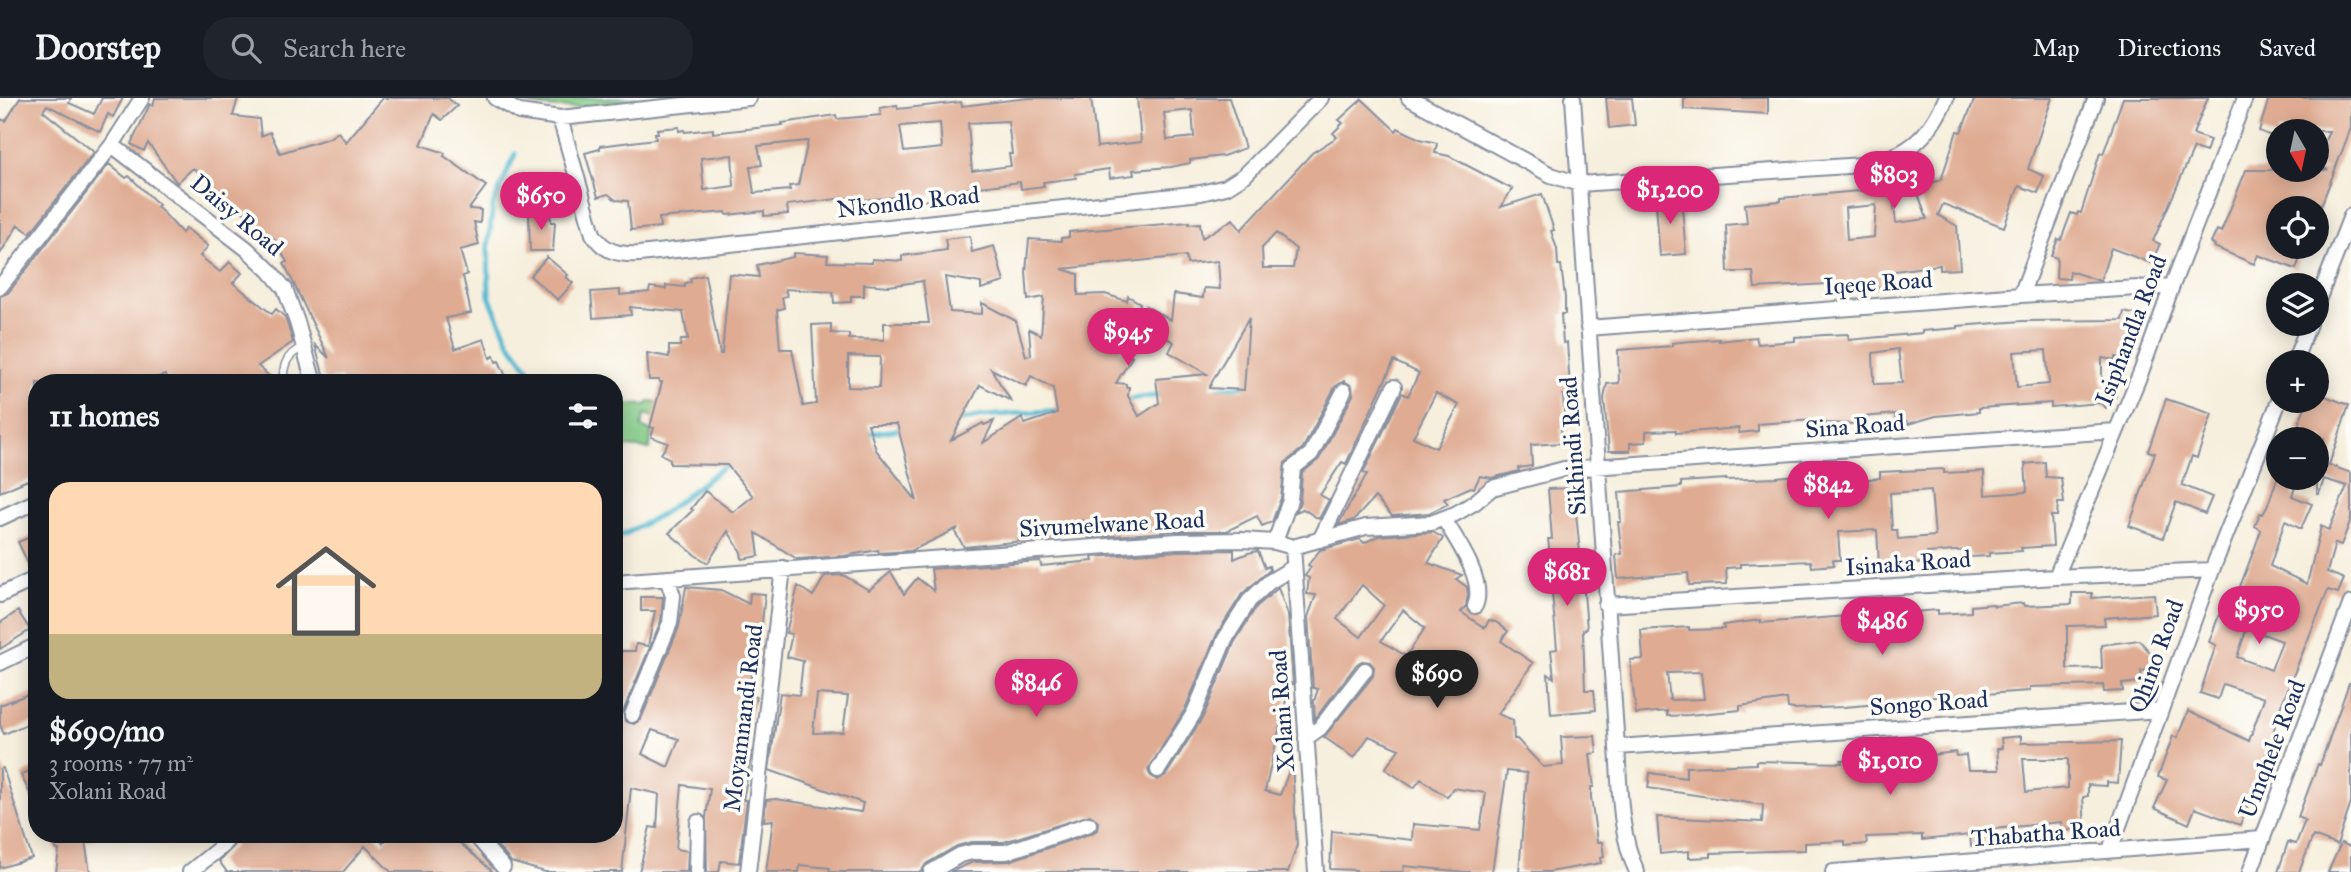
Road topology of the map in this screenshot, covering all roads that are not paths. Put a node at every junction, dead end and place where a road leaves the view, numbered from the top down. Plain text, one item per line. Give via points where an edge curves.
1 (142, 98) edge
2 (495, 98) edge
3 (749, 98) edge
4 (1321, 98) edge
5 (1409, 98) edge
6 (1573, 98) edge
7 (1946, 98) edge
8 (2096, 98) edge
9 (2245, 98) edge
10 (561, 118) junction
11 (112, 145) junction
12 (1579, 184) junction
13 (2351, 216) edge
14 (2329, 273) edge
15 (2172, 286) junction
16 (0, 287) edge
17 (2021, 295) junction
18 (1588, 328) junction
19 (304, 347) junction
20 (284, 374) edge
21 (312, 374) edge
22 (1394, 387) dead end
23 (1344, 391) dead end
24 (2274, 413) edge
25 (2116, 431) junction
26 (1598, 466) junction
27 (28, 505) edge
28 (0, 518) edge
29 (1444, 519) junction
30 (1320, 540) junction
31 (1275, 542) junction
32 (1293, 547) junction
33 (1294, 567) junction
34 (783, 568) junction
35 (2212, 570) junction
36 (2056, 577) junction
37 (667, 578) junction
38 (623, 581) edge
39 (28, 582) edge
40 (0, 595) edge
41 (2351, 603) edge
42 (1606, 605) junction
43 (1475, 607) dead end
44 (28, 649) edge
45 (0, 663) edge
46 (1365, 670) dead end
47 (2161, 710) junction
48 (632, 715) dead end
49 (1306, 738) junction
50 (1617, 747) junction
51 (1158, 770) dead end
52 (698, 822) dead end
53 (1089, 824) dead end
54 (2262, 839) junction
55 (224, 843) edge
56 (482, 843) edge
57 (2110, 850) junction
58 (503, 867) dead end
59 (190, 872) edge
60 (697, 872) edge
61 (748, 872) edge
62 (931, 872) edge
63 (1316, 872) edge
64 (1637, 872) edge
65 (1833, 872) edge
66 (2250, 872) edge

1 - 11 street
2 - 10 street via 519,112
3 - 10 street
4 - 10 street, Nkondlo Road via 1245,176 1201,193 626,254 605,248 593,234
5 - 12 street via 1551,175
6 - 12 street, Sikhindi Road
7 - 12 street via 1921,139 1886,160
8 - 17 street
9 - 15 street, Isiphandla Road
11 - 16 street
11 - 19 street, Daisy Road via 247,248 270,271 285,289
12 - 18 street, Sikhindi Road
13 - 14 street
15 - 17 street, Iqeqe Road
15 - 25 street, Isiphandla Road
17 - 18 street, Iqeqe Road
18 - 26 street, Sikhindi Road
19 - 20 lane via 289,355
19 - 21 street, Daisy Road
22 - 30 street
23 - 31 street via 1311,454 1293,468 1290,500
24 - 35 street, Qhino Road
25 - 26 street, Sina Road
25 - 36 street, Isiphandla Road
26 - 29 street via 1564,469 1492,488
26 - 42 street, Sikhindi Road
27 - 28 street
29 - 30 street via 1366,527
29 - 43 street via 1477,587
30 - 32 street
31 - 32 street, Sivumelwane Road
31 - 34 street, Sivumelwane Road via 1177,541
32 - 33 street, Xolani Road
33 - 49 street, Xolani Road
33 - 51 street via 1248,601 1225,639 1194,713
34 - 37 street, Sivumelwane Road
34 - 61 street, Moyamnandi Road
35 - 36 street, Isinaka Road
35 - 47 street, Qhino Road
36 - 42 street, Isinaka Road
37 - 38 street, Sivumelwane Road
37 - 48 street via 673,596 670,623
39 - 40 street
41 - 54 street, Umqhele Road
42 - 50 street, Sikhindi Road
44 - 45 street
46 - 49 street via 1320,728
47 - 50 street, Songo Road
47 - 57 street, Qhino Road
49 - 63 street, Xolani Road
50 - 64 street, Sikhindi Road via 1623,827
52 - 60 street
53 - 62 street via 1006,852 960,855
54 - 57 street, Thabatha Road
54 - 66 street, Umqhele Road
55 - 59 street
56 - 58 street
57 - 65 street, Thabatha Road

